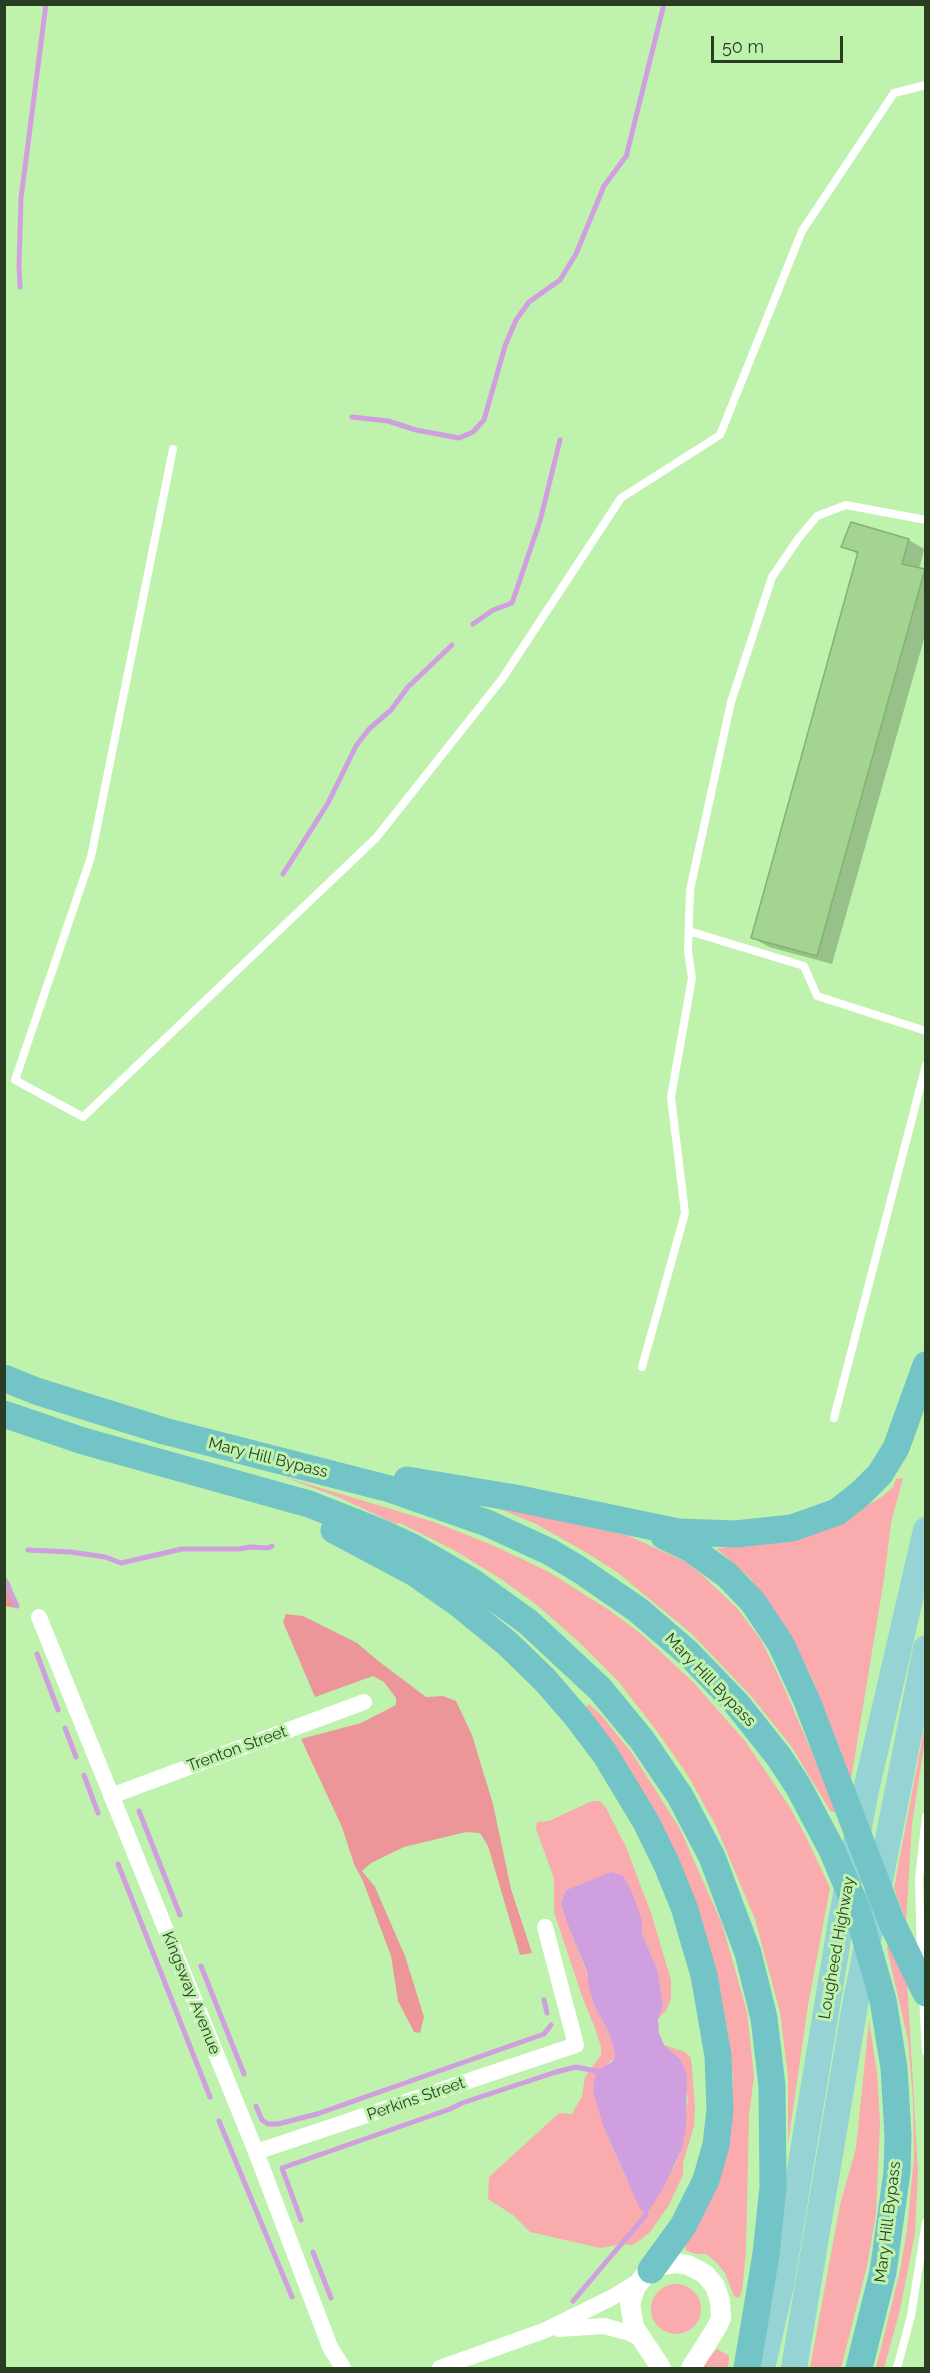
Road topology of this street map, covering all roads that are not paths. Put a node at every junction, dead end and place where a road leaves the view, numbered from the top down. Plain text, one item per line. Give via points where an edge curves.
1 (926, 85) edge
2 (173, 449) dead end
3 (926, 520) edge
4 (689, 930) junction
5 (926, 1031) edge
6 (926, 1065) edge
7 (926, 1365) edge
8 (642, 1367) dead end
9 (4, 1378) edge
10 (4, 1414) edge
11 (834, 1418) dead end
12 (269, 1458) junction
13 (244, 1485) junction
14 (632, 1524) junction
15 (926, 1530) edge
16 (39, 1617) dead end
17 (926, 1648) edge
18 (364, 1702) dead end
19 (111, 1796) junction
20 (926, 1816) edge
21 (545, 1927) dead end
22 (926, 1993) edge
23 (926, 2052) edge
24 (256, 2152) junction
25 (926, 2222) edge
26 (645, 2276) junction
27 (546, 2330) junction
28 (642, 2339) junction
29 (343, 2368) edge
30 (440, 2368) edge
31 (661, 2368) edge
32 (691, 2368) edge
33 (747, 2368) edge
34 (762, 2368) edge
35 (794, 2368) edge
36 (860, 2368) edge
37 (897, 2368) edge

1 - 2 lane via 894,93 802,231 720,435 621,498 502,679 376,838 83,1118 15,1080 91,857
3 - 4 lane via 846,505 817,516 772,577 730,702 690,890
4 - 5 lane via 804,966 817,996
4 - 8 lane via 692,978 671,1097 685,1213
6 - 11 lane
7 - 14 highway via 889,1461 872,1483 837,1512 792,1528 759,1533 690,1533
9 - 12 highway, Mary Hill Bypass via 124,1419
10 - 13 highway, Mary Hill Bypass via 83,1441
12 - 14 highway via 515,1498
12 - 36 highway, Mary Hill Bypass via 390,1489 487,1522 550,1552 664,1631 736,1704 791,1777 832,1850 857,1909 880,1987 894,2068 897,2172 884,2272
13 - 26 highway via 413,1572 508,1644 577,1717 646,1822 667,1865 695,1941 712,2017 720,2094 716,2145 706,2180 683,2226
13 - 33 highway, Mary Hill Bypass via 309,1504 380,1532 441,1562 498,1599 600,1689 642,1740 680,1796 712,1857 738,1920 757,1986 769,2050 774,2119 771,2210
14 - 22 highway via 691,1549 727,1575 753,1602 776,1636 795,1673 892,1923
15 - 34 main road, Lougheed Highway via 847,1888 781,2285
16 - 19 street, Kingsway Avenue
17 - 35 main road, Lougheed Highway via 854,2011
18 - 19 street, Trenton Street
19 - 24 street, Kingsway Avenue
20 - 23 lane via 919,1879
21 - 24 street, Perkins Street via 576,2045
24 - 29 street, Kingsway Avenue via 330,2347
25 - 37 lane via 911,2316
26 - 27 street via 611,2298
26 - 28 street via 630,2304 632,2320
26 - 32 street via 669,2263 688,2265 705,2274 718,2293 722,2309 717,2327
27 - 28 street via 604,2326
27 - 30 street
28 - 31 street

